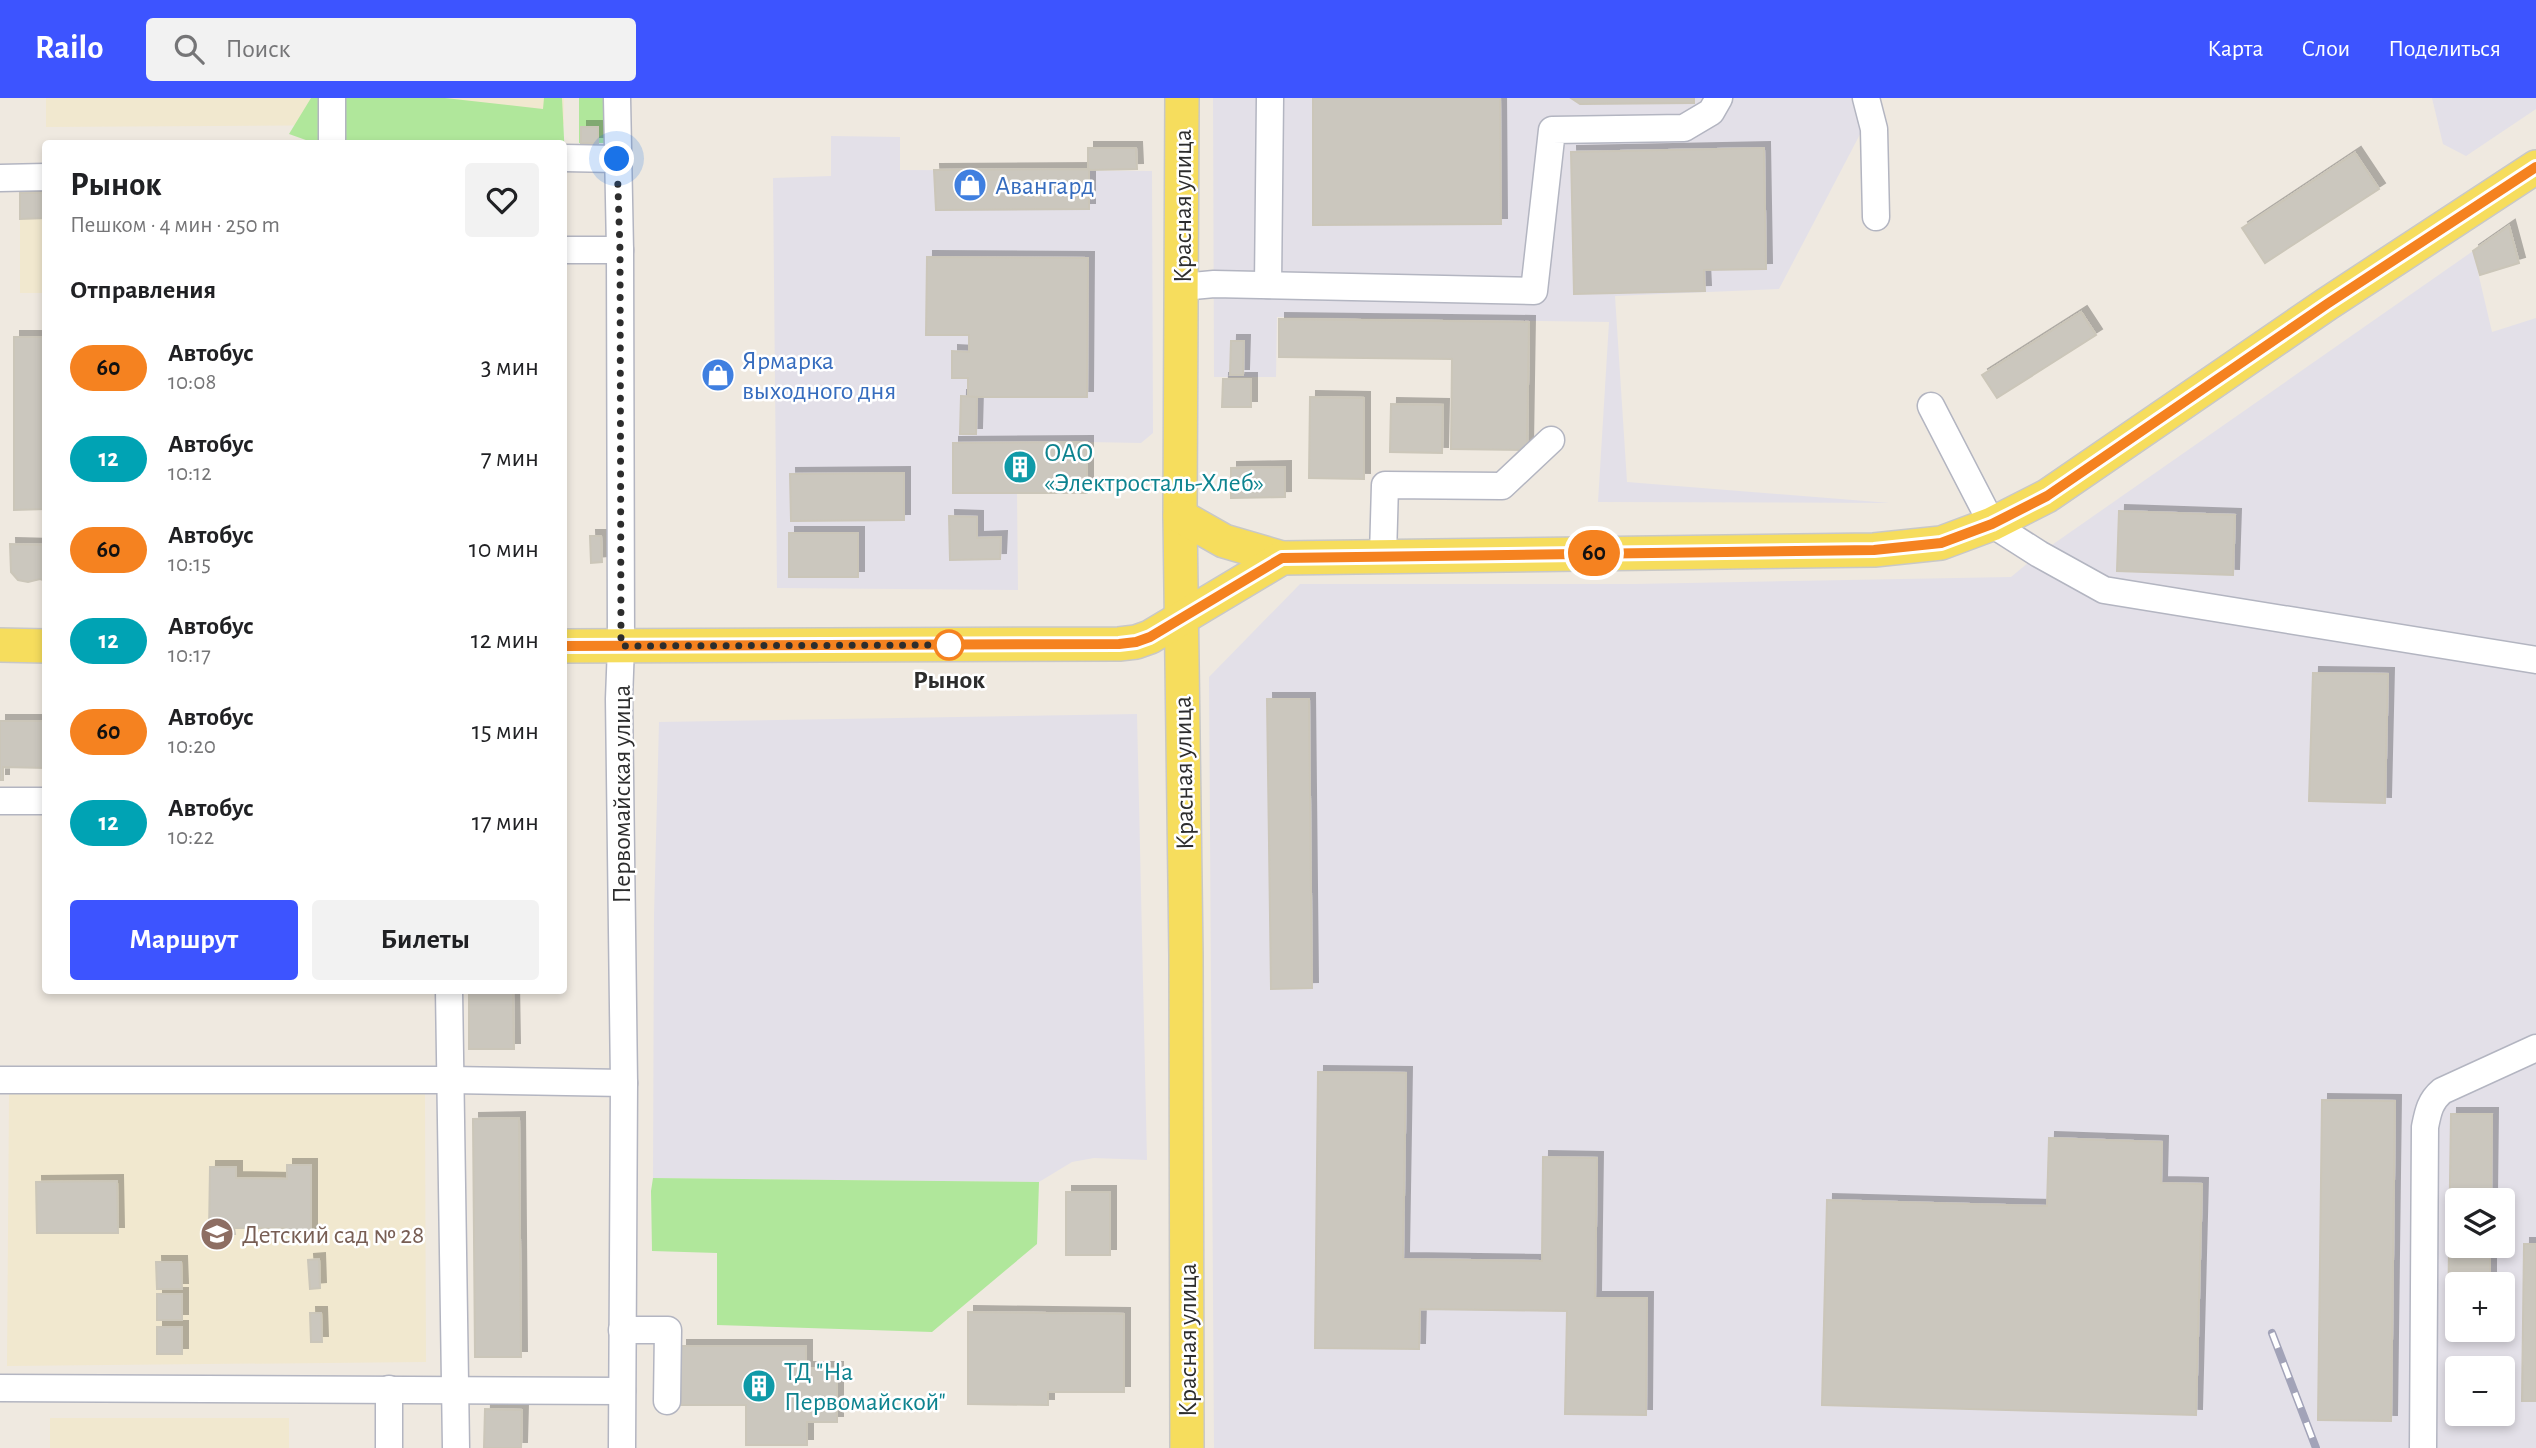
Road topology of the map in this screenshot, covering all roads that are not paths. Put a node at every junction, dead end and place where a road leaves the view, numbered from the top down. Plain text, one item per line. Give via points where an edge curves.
1 (332, 98) edge
2 (617, 98) edge
3 (1182, 98) edge
4 (1270, 98) edge
5 (1719, 98) edge
6 (1866, 98) edge
7 (332, 140) edge
8 (0, 158) edge
9 (567, 158) edge
10 (617, 159) junction
11 (0, 167) edge
12 (2536, 167) edge
13 (42, 177) edge
14 (0, 178) edge
15 (1875, 217) dead end
16 (567, 250) edge
17 (620, 250) junction
18 (1268, 285) junction
19 (1182, 287) junction
20 (1931, 406) dead end
21 (1550, 440) dead end
22 (1180, 516) junction
23 (1992, 524) junction
24 (1383, 556) junction
25 (1282, 558) junction
26 (1181, 619) junction
27 (0, 645) edge
28 (42, 646) edge
29 (567, 646) edge
30 (621, 646) junction
31 (2536, 660) edge
32 (0, 801) edge
33 (42, 801) edge
34 (449, 994) edge
35 (2536, 1048) edge
36 (0, 1080) edge
37 (452, 1080) junction
38 (624, 1083) junction
39 (622, 1330) junction
40 (0, 1388) edge
41 (389, 1390) junction
42 (455, 1390) junction
43 (622, 1391) junction
44 (667, 1401) dead end
45 (389, 1448) edge
46 (456, 1448) edge
47 (622, 1448) edge
48 (1187, 1448) edge
49 (2423, 1448) edge

1 - 7 street
2 - 10 street, Первомайская улица
3 - 19 main road, Красная улица
4 - 18 street
5 - 18 street via 1711,112 1684,128 1552,130 1534,291
6 - 15 street via 1874,130
8 - 11 street
9 - 10 street
10 - 17 street, Первомайская улица
12 - 23 main road via 2047,496
13 - 14 street
16 - 17 street
17 - 30 street, Первомайская улица
18 - 19 street
19 - 22 main road, Красная улица
20 - 23 street
21 - 24 street via 1502,486 1383,474
22 - 25 main road via 1224,541
22 - 26 main road, Красная улица
23 - 24 main road via 1941,543 1874,550
23 - 31 street via 2104,590
24 - 25 main road
25 - 26 main road
26 - 30 main road via 1150,637 1119,644
26 - 48 main road, Красная улица
27 - 28 main road
29 - 30 main road
30 - 38 street, Первомайская улица
32 - 33 street
34 - 37 street
35 - 49 street via 2442,1091 2428,1111
36 - 37 street
37 - 38 street
37 - 42 street
38 - 39 street, Первомайская улица
39 - 43 street, Первомайская улица
39 - 44 street via 668,1330
40 - 41 street
41 - 42 street
41 - 45 street
42 - 43 street
42 - 46 street
43 - 47 street, Первомайская улица

